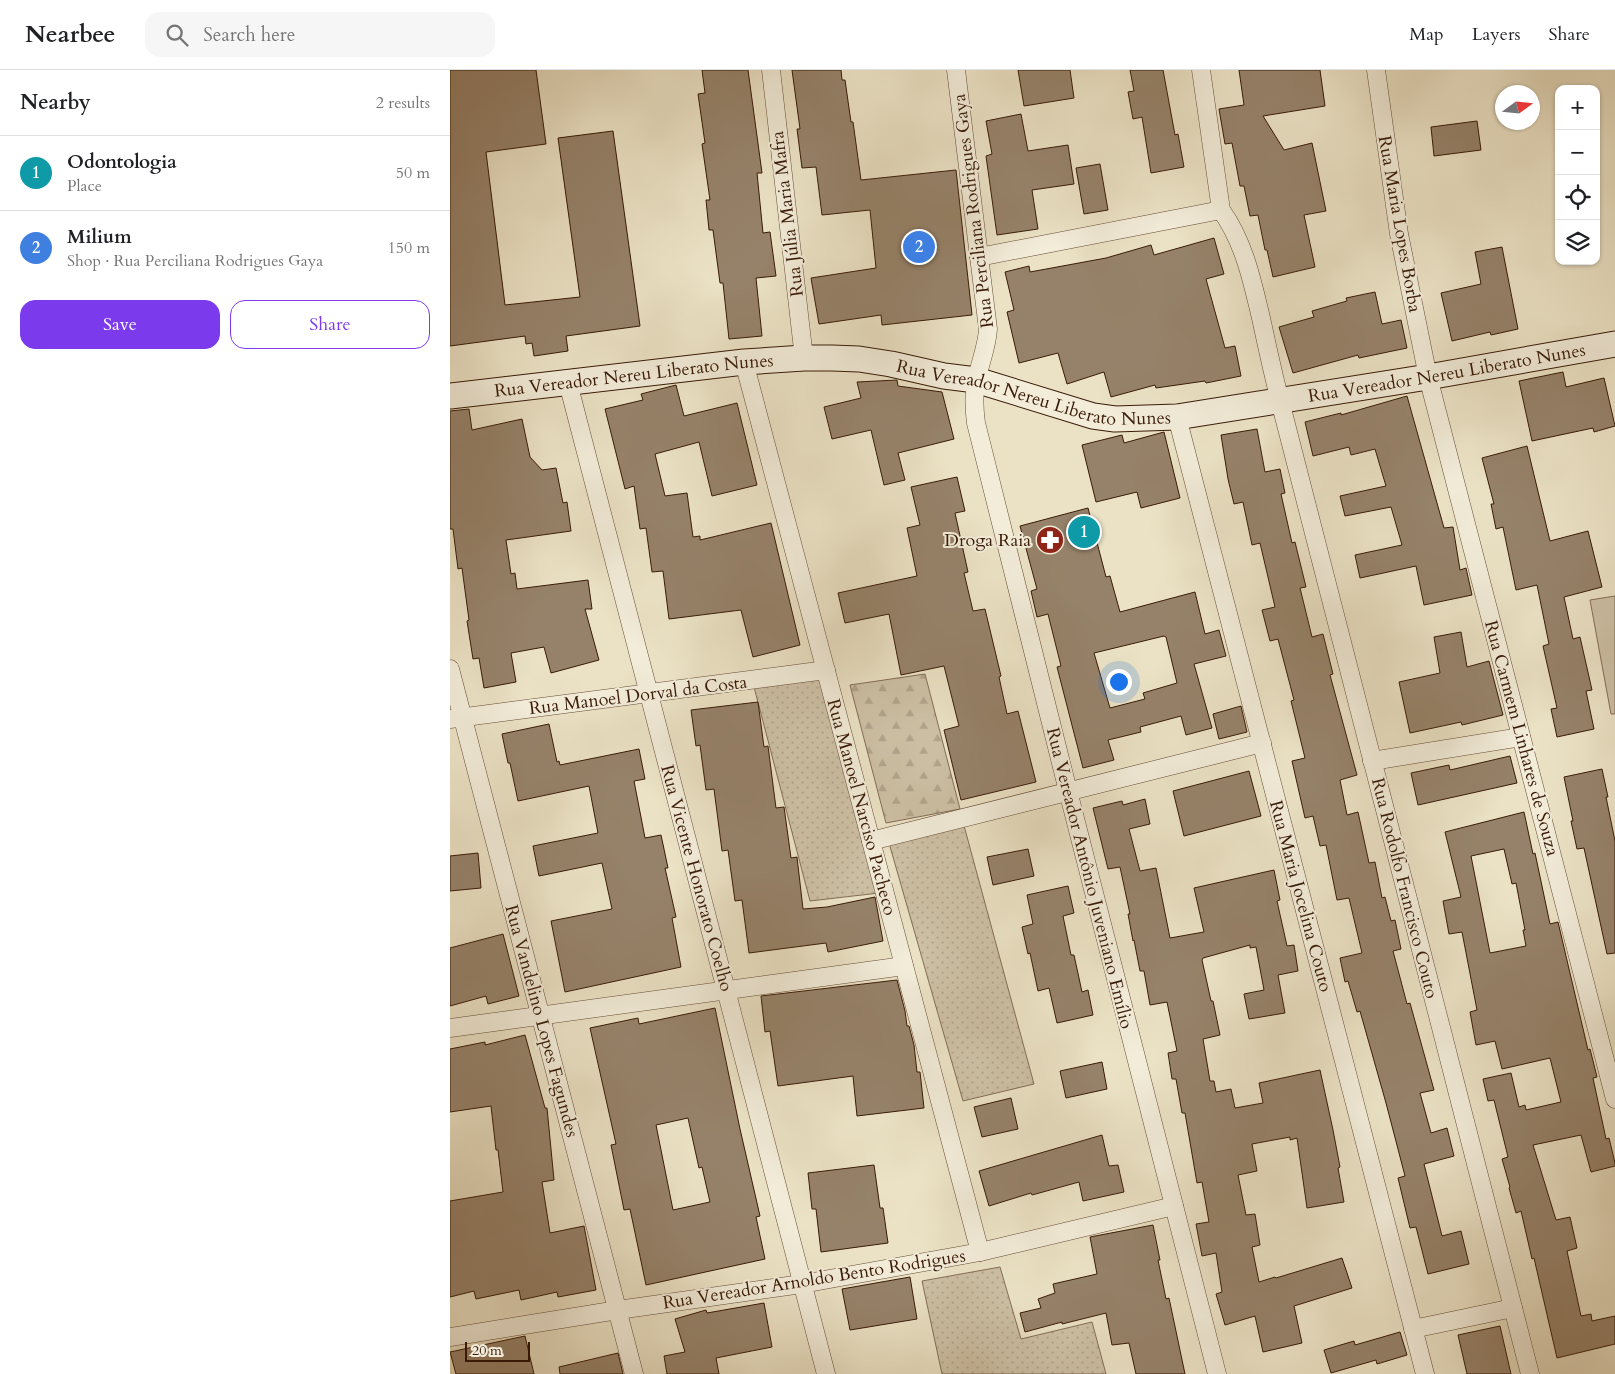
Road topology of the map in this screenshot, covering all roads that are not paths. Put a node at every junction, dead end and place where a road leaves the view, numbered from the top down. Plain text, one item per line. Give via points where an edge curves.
1 (771, 70) edge
2 (956, 70) edge
3 (1200, 70) edge
4 (1376, 70) edge
5 (1221, 210) junction
6 (979, 257) junction
7 (1615, 344) edge
8 (804, 358) junction
9 (744, 362) junction
10 (1428, 378) junction
11 (976, 380) junction
12 (568, 382) junction
13 (450, 396) edge
14 (1280, 401) junction
15 (1177, 417) junction
16 (450, 669) edge
17 (826, 670) junction
18 (649, 694) junction
19 (456, 719) edge
20 (1521, 737) junction
21 (1262, 743) junction
22 (1372, 761) junction
23 (1068, 791) junction
24 (871, 841) junction
25 (904, 966) junction
26 (726, 990) junction
27 (540, 1016) junction
28 (450, 1028) edge
29 (1615, 1099) edge
30 (1174, 1206) junction
31 (980, 1252) junction
32 (802, 1284) junction
33 (1513, 1308) junction
34 (618, 1310) junction
35 (1414, 1328) junction
36 (450, 1337) edge
37 (634, 1374) edge
38 (826, 1374) edge
39 (1217, 1374) edge
40 (1425, 1374) edge
41 (1530, 1374) edge

1 - 8 street, Rua Júlia Maria Mafra
2 - 6 street, Rua Perciliana Rodrigues Gaya
3 - 5 street
4 - 10 street, Rua Maria Lopes Borba via 1399,234
5 - 6 street
5 - 14 street, Rua Rodolfo Francisco Couto via 1233,226 1240,244
6 - 11 street, Rua Perciliana Rodrigues Gaya via 988,329
7 - 10 main road, Rua Vereador Nereu Liberato Nunes
8 - 9 main road, Rua Vereador Nereu Liberato Nunes
8 - 11 main road, Rua Vereador Nereu Liberato Nunes via 859,359
9 - 12 main road, Rua Vereador Nereu Liberato Nunes
9 - 17 street, Rua Manoel Narciso Pacheco
10 - 14 main road, Rua Vereador Nereu Liberato Nunes
10 - 20 street, Rua Carmem Linhares de Souza
11 - 15 main road, Rua Vereador Nereu Liberato Nunes via 1093,416 1124,419
11 - 23 street, Rua Vereador Antônio Juveniano Emílio via 976,423
12 - 13 main road, Rua Vereador Nereu Liberato Nunes
12 - 18 street, Rua Vicente Honorato Coelho
14 - 15 main road, Rua Vereador Nereu Liberato Nunes
14 - 22 street, Rua Rodolfo Francisco Couto
15 - 21 street, Rua Maria Jocelina Couto
16 - 19 street, Rua Vandelino Lopes Fagundes
17 - 18 street, Rua Manoel Dorval da Costa
17 - 24 street, Rua Manoel Narciso Pacheco
18 - 19 street, Rua Manoel Dorval da Costa
18 - 26 street, Rua Vicente Honorato Coelho
19 - 27 street, Rua Vandelino Lopes Fagundes
20 - 22 street
20 - 29 street, Rua Carmem Linhares de Souza
21 - 23 street
21 - 35 street, Rua Maria Jocelina Couto
22 - 33 street, Rua Rodolfo Francisco Couto
23 - 24 street
23 - 30 street, Rua Vereador Antônio Juveniano Emílio
24 - 25 street, Rua Manoel Narciso Pacheco
25 - 26 street
25 - 31 street, Rua Manoel Narciso Pacheco
26 - 27 street
26 - 32 street, Rua Vicente Honorato Coelho
27 - 28 street
27 - 34 street, Rua Vandelino Lopes Fagundes
30 - 31 street, Rua Vereador Arnoldo Bento Rodrigues
30 - 39 street, Rua Vereador Antônio Juveniano Emílio
31 - 32 street, Rua Vereador Arnoldo Bento Rodrigues
32 - 34 street, Rua Vereador Arnoldo Bento Rodrigues
32 - 38 street, Rua Vicente Honorato Coelho
33 - 35 street
33 - 41 street, Rua Rodolfo Francisco Couto
34 - 36 street, Rua Vereador Arnoldo Bento Rodrigues
34 - 37 street, Rua Vandelino Lopes Fagundes
35 - 40 street, Rua Maria Jocelina Couto

